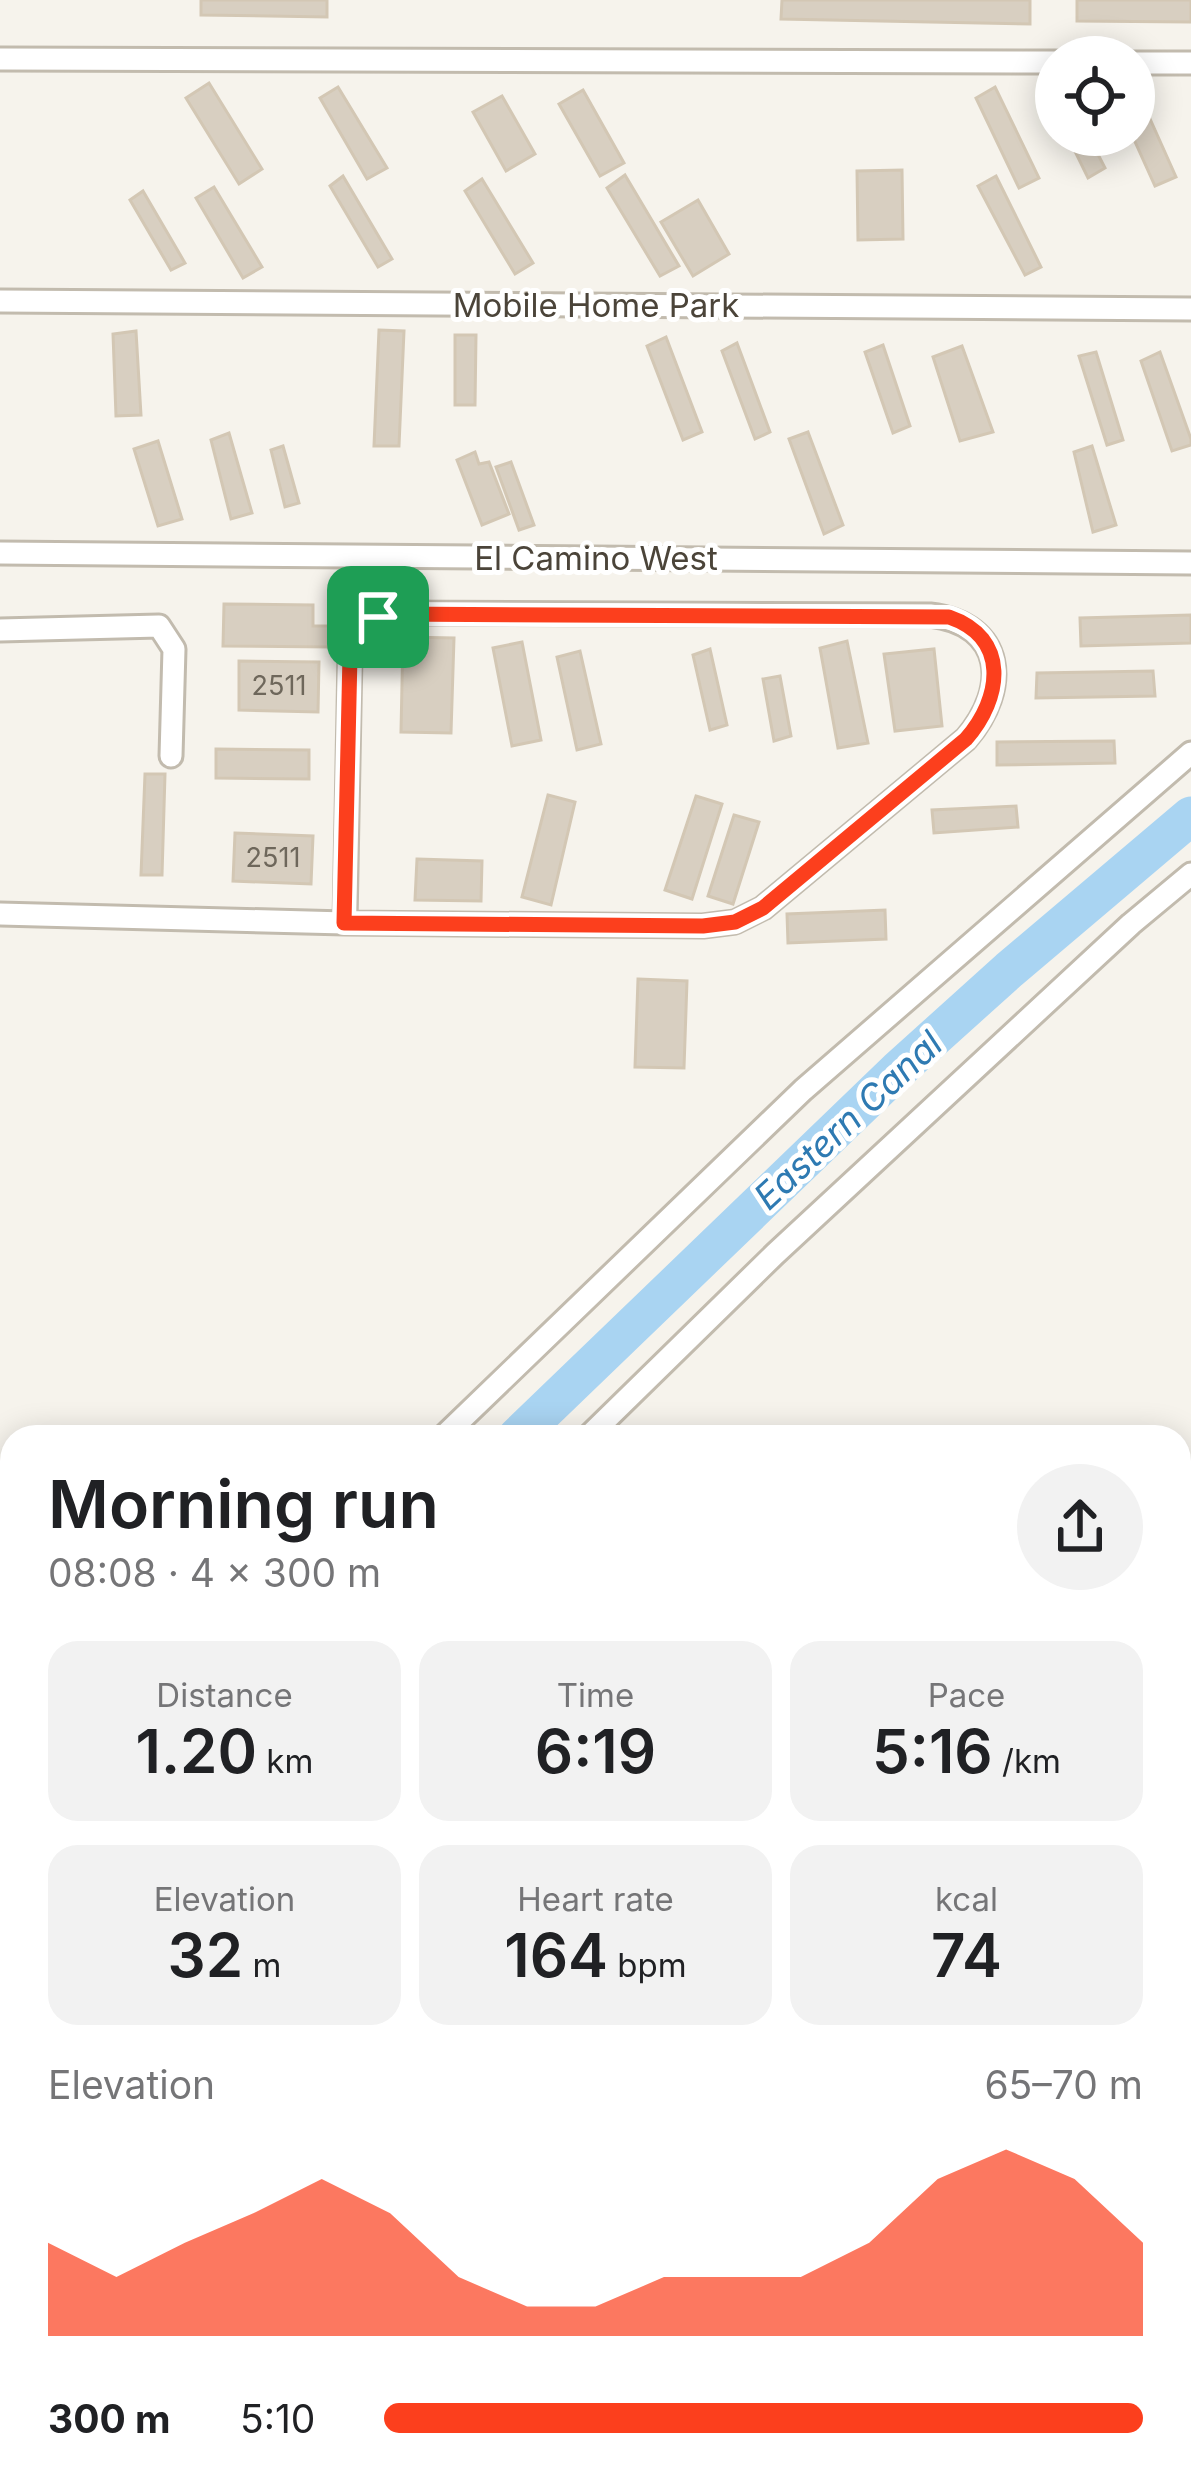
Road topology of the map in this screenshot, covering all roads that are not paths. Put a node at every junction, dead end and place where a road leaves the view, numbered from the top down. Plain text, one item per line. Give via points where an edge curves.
1 (0, 59) edge
2 (1035, 62) edge
3 (1155, 63) edge
4 (1191, 63) edge
5 (0, 301) edge
6 (1191, 310) edge
7 (0, 553) edge
8 (1191, 563) edge
9 (0, 630) edge
10 (1191, 754) edge
11 (170, 756) dead end
12 (1191, 874) edge
13 (0, 914) edge
14 (344, 923) junction
15 (455, 1425) edge
16 (601, 1425) edge

1 - 2 lane
3 - 4 lane
5 - 6 lane, Mobile Home Park
7 - 8 lane, El Camino West
9 - 11 lane via 159,626 174,649
10 - 15 lane via 803,1090
12 - 16 lane via 792,1238
13 - 14 lane
14 - 14 lane via 735,922 966,739 990,704 988,646 965,622 930,615 378,617 353,642 349,667

